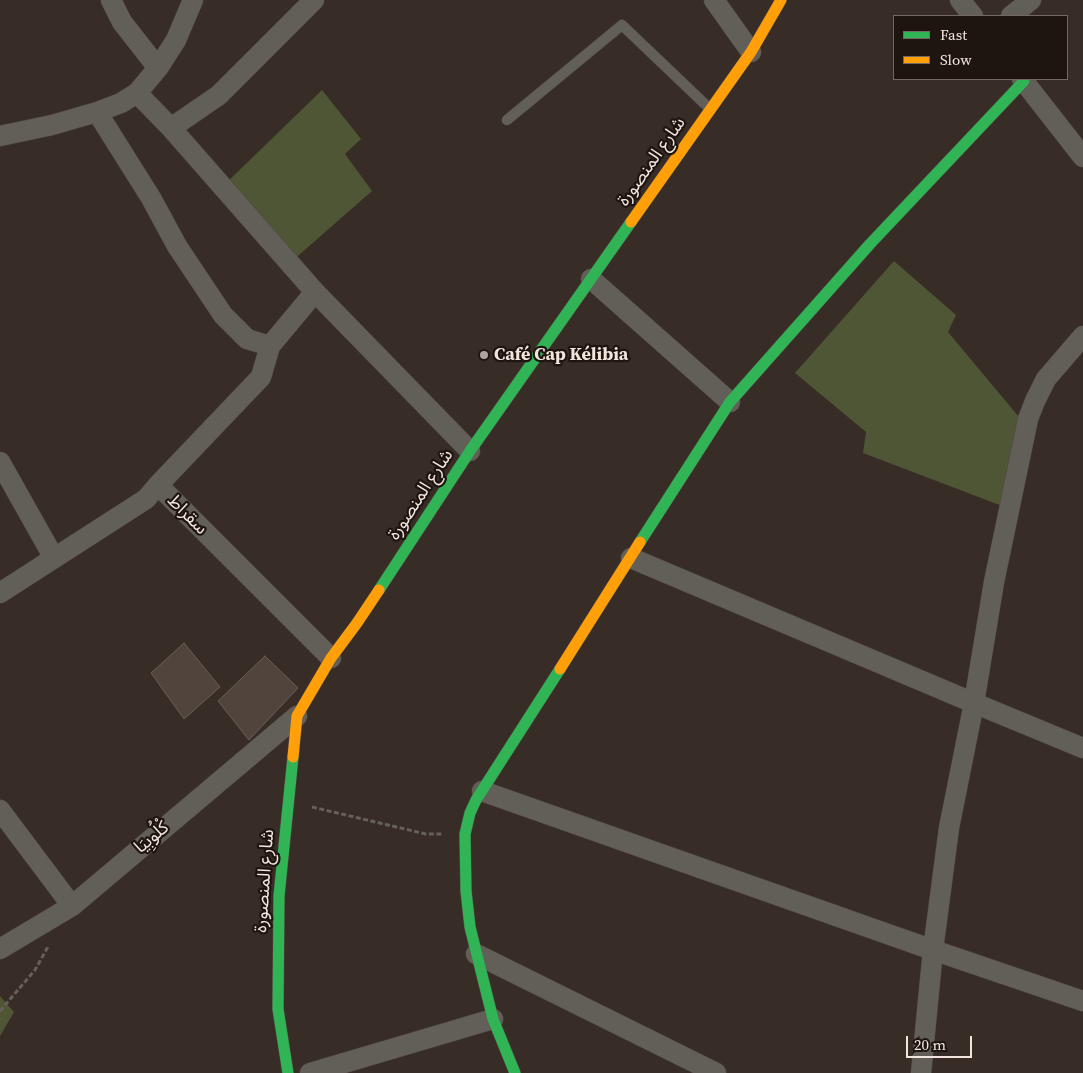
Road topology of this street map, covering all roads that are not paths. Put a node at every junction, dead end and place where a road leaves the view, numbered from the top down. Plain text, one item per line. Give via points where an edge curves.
1 (111, 0) edge
2 (193, 0) edge
3 (314, 0) edge
4 (714, 0) edge
5 (781, 0) edge
6 (960, 0) edge
7 (1030, 0) edge
8 (972, 15) edge
9 (1012, 15) edge
10 (751, 52) junction
11 (158, 68) junction
12 (1023, 80) edge
13 (137, 93) junction
14 (710, 109) junction
15 (97, 112) junction
16 (507, 120) dead end
17 (171, 128) junction
18 (0, 136) edge
19 (1083, 157) edge
20 (591, 279) junction
21 (315, 292) junction
22 (1083, 336) edge
23 (270, 346) junction
24 (730, 402) junction
25 (470, 451) junction
26 (0, 462) edge
27 (158, 485) junction
28 (54, 558) junction
29 (631, 558) junction
30 (0, 593) edge
31 (331, 658) junction
32 (974, 703) junction
33 (297, 716) junction
34 (1083, 748) edge
35 (482, 791) junction
36 (0, 810) edge
37 (72, 906) junction
38 (0, 949) edge
39 (933, 950) junction
40 (476, 954) junction
41 (1083, 1001) edge
42 (493, 1019) junction
43 (288, 1073) edge
44 (310, 1073) edge
45 (515, 1073) edge
46 (716, 1073) edge
47 (921, 1073) edge

1 - 11 street via 122,22
2 - 11 street via 176,40
3 - 17 street via 219,95
4 - 10 street
5 - 10 street, شارع المنصورة
6 - 8 street
7 - 9 street
10 - 14 street, شارع المنصورة
11 - 13 street
12 - 19 street
12 - 24 street via 870,244
13 - 15 street
13 - 17 street
14 - 16 lane via 622,25
14 - 20 street, شارع المنصورة
15 - 18 street
15 - 23 street via 177,246 223,315 247,339
17 - 21 street
20 - 24 street
20 - 25 street, شارع المنصورة
21 - 23 street
21 - 25 street
22 - 32 street via 1046,379 1028,419 994,582
23 - 27 street via 261,377
24 - 29 street
25 - 31 street, شارع المنصورة
26 - 28 street
27 - 28 street, سقراط via 146,499
27 - 31 street, سقراط
28 - 30 street, سقراط
29 - 32 street
29 - 35 street
31 - 33 street, شارع المنصورة
32 - 34 street
32 - 39 street via 950,828
33 - 37 street, كْلُوبِيَا
33 - 43 street, شارع المنصورة via 279,896 278,1009
35 - 39 street
35 - 40 street via 470,813 466,834 466,891
36 - 37 street
37 - 38 street, كْلُوبِيَا
39 - 41 street
39 - 47 street
40 - 42 street
40 - 46 street
42 - 44 street
42 - 45 street

